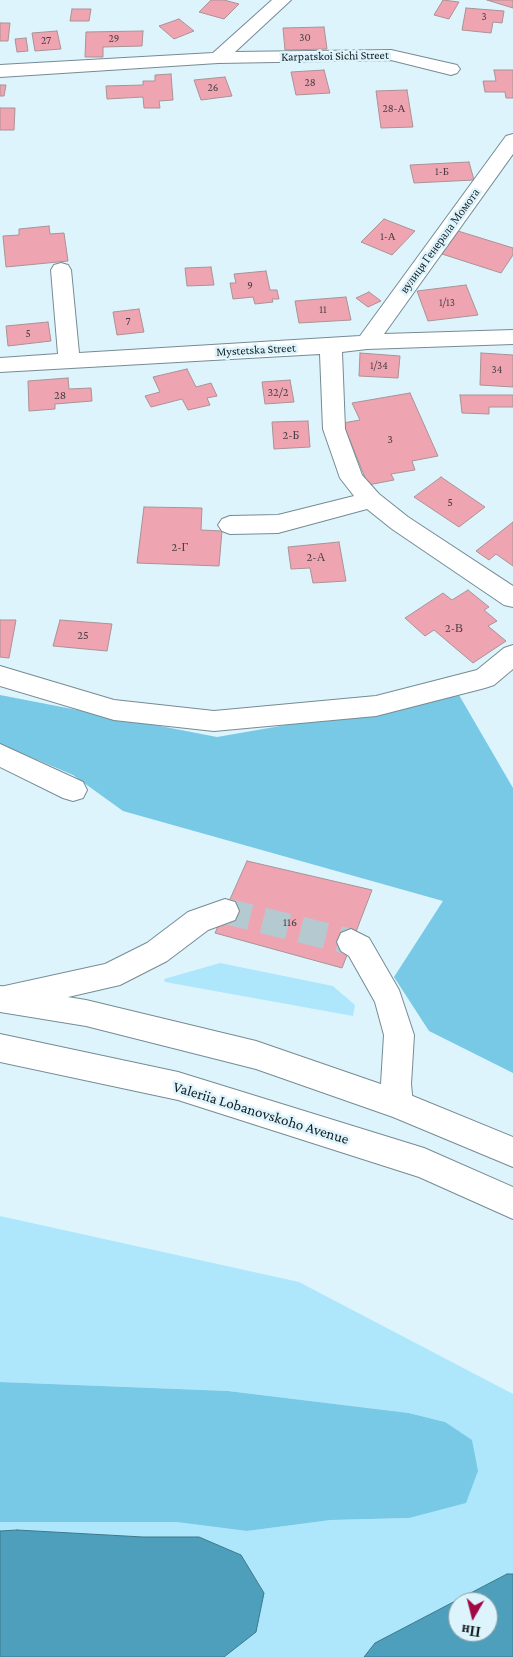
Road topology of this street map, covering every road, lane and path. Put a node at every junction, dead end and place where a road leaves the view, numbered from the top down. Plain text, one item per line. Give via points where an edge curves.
1 (282, 0) edge
2 (218, 58) junction
3 (451, 69) dead end
4 (0, 71) edge
5 (513, 140) edge
6 (61, 270) dead end
7 (513, 337) edge
8 (367, 342) junction
9 (331, 346) junction
10 (69, 360) junction
11 (0, 364) edge
12 (371, 500) junction
13 (230, 525) dead end
14 (513, 598) edge
15 (513, 656) edge
16 (0, 676) edge
17 (0, 755) edge
18 (73, 790) dead end
19 (225, 911) tunnel mouth
20 (351, 942) tunnel mouth
21 (2, 999) edge
22 (0, 1048) edge
23 (398, 1104) junction
24 (513, 1152) edge
25 (513, 1203) edge

1 - 2 street
2 - 3 street, Karpatskoi Sichi Street via 391,54
2 - 4 street, Karpatskoi Sichi Street
5 - 8 street, вулиця Генерала Момота
6 - 10 street
7 - 8 street, Mystetska Street
8 - 9 street, Mystetska Street
9 - 10 street, Mystetska Street
9 - 12 street via 334,429 352,478
10 - 11 street, Mystetska Street
12 - 13 street via 278,524
12 - 14 street
15 - 16 street via 485,678 376,706 214,721 114,710
17 - 18 street
19 - 21 street via 198,921 157,952 110,976
20 - 23 street via 359,947 391,1009 398,1035
21 - 23 street via 86,1013 256,1055
22 - 25 street, Valeriia Lobanovskoho Avenue via 178,1086 424,1163
23 - 24 street

